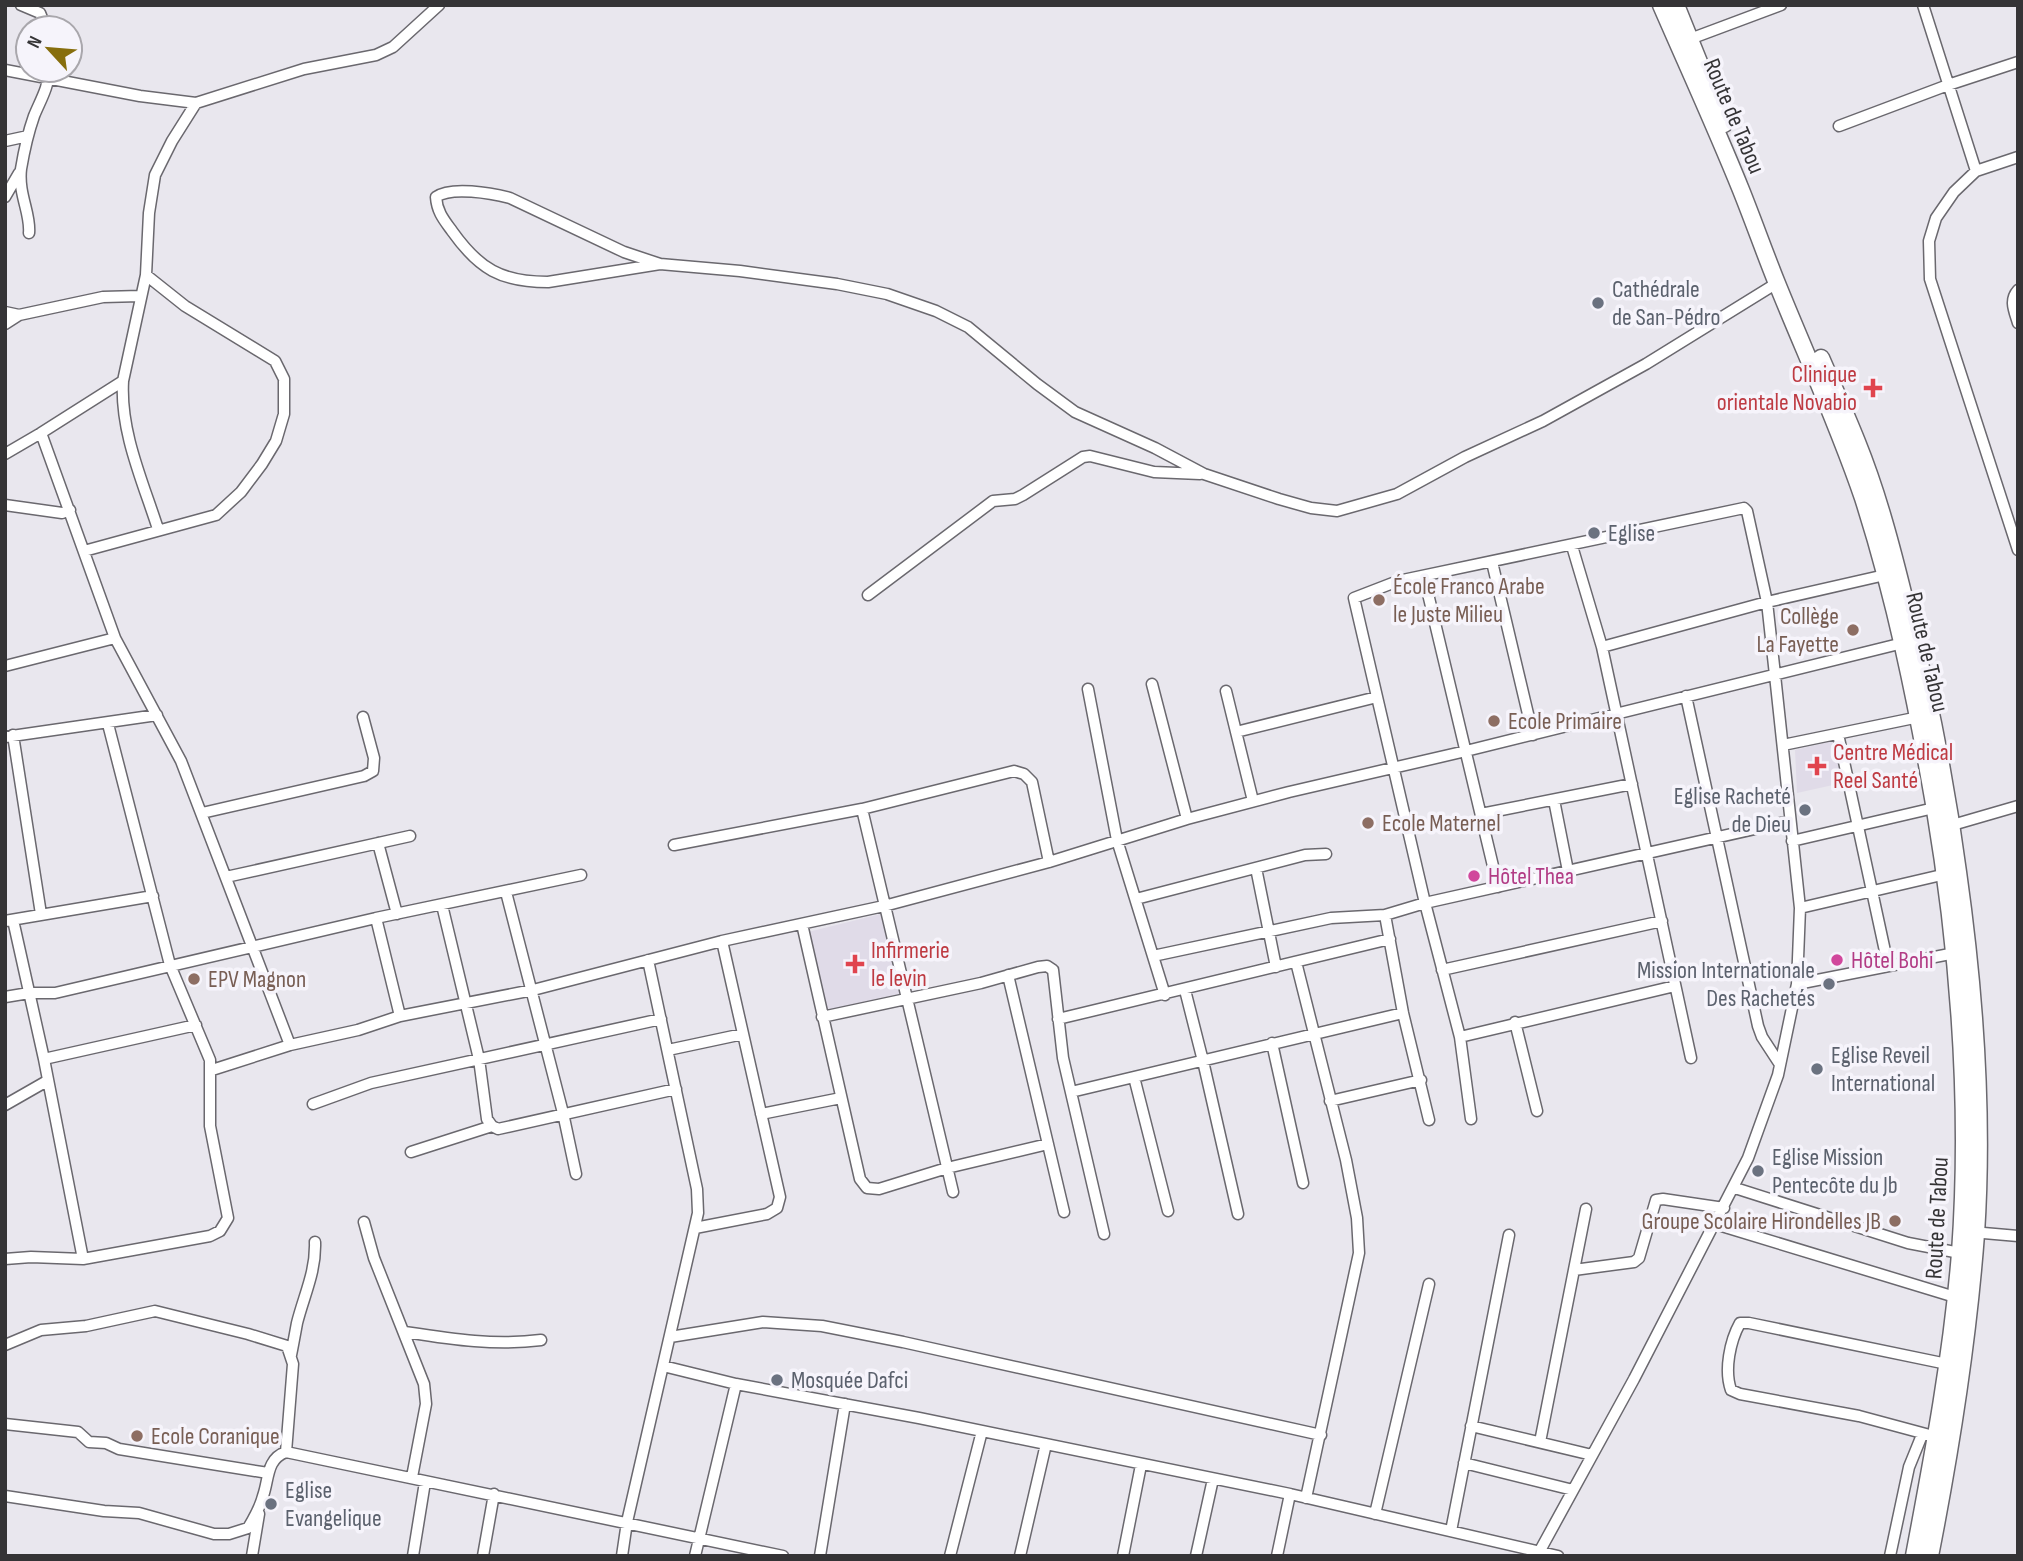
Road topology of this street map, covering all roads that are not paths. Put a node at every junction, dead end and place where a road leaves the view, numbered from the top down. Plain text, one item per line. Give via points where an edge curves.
1 (21, 5) edge
2 (439, 5) edge
3 (1661, 5) edge
4 (1676, 5) edge
5 (1781, 5) edge
6 (1923, 5) edge
7 (40, 14) edge
8 (1690, 39) junction
9 (2018, 62) edge
10 (84, 82) edge
11 (46, 84) edge
12 (1948, 85) junction
13 (196, 103) junction
14 (1839, 126) dead end
15 (28, 136) junction
16 (5, 141) edge
17 (2018, 157) edge
18 (21, 170) junction
19 (1976, 171) junction
20 (5, 197) edge
21 (29, 233) dead end
22 (660, 264) junction
23 (146, 275) junction
24 (1777, 283) junction
25 (2018, 290) edge
26 (140, 296) junction
27 (5, 312) edge
28 (19, 315) junction
29 (2018, 323) edge
30 (5, 324) edge
31 (123, 381) junction
32 (41, 433) junction
33 (5, 454) edge
34 (1204, 474) junction
35 (5, 506) edge
36 (70, 510) junction
37 (158, 529) junction
38 (1572, 546) junction
39 (2018, 550) edge
40 (84, 551) junction
41 (1492, 562) junction
42 (1885, 575) junction
43 (1424, 577) junction
44 (868, 595) dead end
45 (1767, 603) junction
46 (115, 638) junction
47 (1903, 643) junction
48 (1602, 647) junction
49 (5, 666) edge
50 (1775, 675) junction
51 (1152, 684) dead end
52 (1088, 689) dead end
53 (1226, 691) dead end
54 (1686, 696) junction
55 (1377, 697) junction
56 (1617, 713) junction
57 (158, 715) junction
58 (363, 717) dead end
59 (1919, 717) junction
60 (108, 724) junction
61 (1236, 732) junction
62 (1533, 734) junction
63 (1838, 734) junction
64 (9, 736) edge
65 (1783, 745) junction
66 (1466, 751) junction
67 (1393, 766) junction
68 (1632, 784) junction
69 (1553, 800) junction
70 (1253, 802) junction
71 (2018, 806) edge
72 (1934, 808) junction
73 (862, 809) junction
74 (202, 813) junction
75 (1481, 814) junction
76 (1186, 819) junction
77 (1790, 821) junction
78 (1858, 825) junction
79 (1945, 827) junction
80 (410, 836) dead end
81 (1718, 838) junction
82 (1117, 839) junction
83 (1793, 841) junction
84 (378, 843) junction
85 (674, 845) dead end
86 (1647, 853) junction
87 (1326, 854) dead end
88 (1048, 862) junction
89 (1256, 868) junction
90 (1568, 871) junction
91 (1946, 874) junction
92 (581, 875) dead end
93 (226, 877) junction
94 (1498, 887) junction
95 (1872, 891) junction
96 (506, 892) junction
97 (153, 896) junction
98 (1136, 899) junction
99 (1425, 903) junction
100 (442, 905) junction
101 (884, 906) junction
102 (1800, 908) junction
103 (41, 914) junction
104 (397, 914) junction
105 (1385, 915) junction
106 (376, 918) junction
107 (9, 920) edge
108 (1662, 921) junction
109 (802, 924) junction
110 (1269, 932) junction
111 (1390, 939) junction
112 (722, 941) junction
113 (252, 947) junction
114 (1955, 953) junction
115 (1153, 956) junction
116 (648, 960) junction
117 (1296, 962) junction
118 (170, 965) junction
119 (1888, 965) junction
120 (1276, 967) junction
121 (1442, 970) junction
122 (1008, 975) junction
123 (1797, 984) junction
124 (1675, 986) junction
125 (533, 990) junction
126 (1185, 990) junction
127 (29, 993) junction
128 (1165, 995) junction
129 (5, 997) edge
130 (908, 999) junction
131 (466, 1004) junction
132 (1403, 1013) junction
133 (400, 1016) junction
134 (822, 1017) junction
135 (662, 1019) junction
136 (1058, 1019) junction
137 (1515, 1022) junction
138 (196, 1025) junction
139 (1315, 1032) junction
140 (743, 1034) junction
141 (1460, 1037) junction
142 (1272, 1043) junction
143 (545, 1044) junction
144 (290, 1045) junction
145 (668, 1050) junction
146 (1691, 1058) dead end
147 (44, 1059) junction
148 (479, 1059) junction
149 (1203, 1061) junction
150 (1779, 1063) junction
151 (212, 1070) junction
152 (1133, 1077) junction
153 (1421, 1080) junction
154 (47, 1081) junction
155 (676, 1089) junction
156 (1071, 1092) junction
157 (841, 1098) junction
158 (1330, 1101) junction
159 (313, 1104) dead end
160 (5, 1105) edge
161 (1536, 1111) dead end
162 (564, 1113) junction
163 (761, 1114) junction
164 (1471, 1119) dead end
165 (1430, 1120) dead end
166 (492, 1126) junction
167 (1048, 1144) junction
168 (411, 1152) dead end
169 (947, 1168) junction
170 (576, 1174) dead end
171 (1303, 1183) dead end
172 (1735, 1188) junction
173 (953, 1192) dead end
174 (1724, 1208) junction
175 (1586, 1209) dead end
176 (1168, 1211) dead end
177 (1064, 1212) dead end
178 (1238, 1214) dead end
179 (364, 1222) dead end
180 (1715, 1224) junction
181 (695, 1228) junction
182 (1968, 1232) junction
183 (1104, 1234) dead end
184 (1509, 1235) dead end
185 (2018, 1237) edge
186 (315, 1242) dead end
187 (1960, 1253) junction
188 (5, 1259) edge
189 (83, 1259) junction
190 (1574, 1270) junction
191 (1429, 1284) dead end
192 (1955, 1297) junction
193 (405, 1332) junction
194 (670, 1337) junction
195 (541, 1340) dead end
196 (5, 1345) edge
197 (291, 1356) junction
198 (1947, 1364) junction
199 (663, 1366) junction
200 (736, 1384) junction
201 (845, 1404) junction
202 (5, 1424) edge
203 (1471, 1426) junction
204 (982, 1431) junction
205 (1321, 1435) junction
206 (1929, 1436) junction
207 (1540, 1442) junction
208 (1046, 1444) junction
209 (286, 1452) junction
210 (1592, 1455) junction
211 (1464, 1463) junction
212 (1141, 1465) junction
213 (268, 1473) junction
214 (412, 1477) junction
215 (1213, 1479) junction
216 (425, 1482) junction
217 (1573, 1490) junction
218 (494, 1494) junction
219 (1290, 1494) junction
220 (5, 1496) edge
221 (1306, 1498) junction
222 (260, 1506) junction
223 (1375, 1514) junction
224 (627, 1522) junction
225 (1451, 1531) junction
226 (699, 1537) junction
227 (1538, 1554) edge
228 (252, 1556) edge
229 (413, 1556) edge
230 (484, 1556) edge
231 (622, 1556) edge
232 (695, 1556) edge
233 (783, 1556) edge
234 (820, 1556) edge
235 (950, 1556) edge
236 (1020, 1556) edge
237 (1123, 1556) edge
238 (1196, 1556) edge
239 (1277, 1556) edge
240 (1558, 1556) edge
241 (1890, 1556) edge
242 (1914, 1556) edge
243 (1930, 1556) edge

1 - 7 street
2 - 13 street via 393,47 376,55 304,69
3 - 24 main road, Route de Tabou
4 - 8 main road, Route de Tabou
5 - 8 street
6 - 12 street
8 - 79 main road, Route de Tabou via 1873,487 1933,714
9 - 12 street
10 - 13 street
11 - 15 street
12 - 14 street
12 - 19 street
13 - 23 street via 155,174
15 - 16 street
15 - 18 street
17 - 19 street
18 - 20 street
18 - 21 street
19 - 39 street via 1936,218 1929,241 1930,279
22 - 22 street via 548,282 491,272 467,252 437,209 436,197 444,191 510,198 624,252
22 - 34 street via 837,284 887,294 936,312 968,327 1074,412
23 - 26 street
23 - 37 street via 185,306 275,361 284,379 284,414 276,441 241,492 216,515
24 - 34 street via 1635,370 1397,494 1337,511 1311,508
24 - 42 main road, Route de Tabou via 1861,494
25 - 29 street via 2012,304
26 - 28 street via 103,297
26 - 31 street
27 - 28 street
28 - 30 street
31 - 32 street
31 - 37 street via 126,424
32 - 33 street
32 - 36 street
34 - 44 street via 1154,472 1083,457 1015,499 993,501
35 - 36 street
36 - 40 street
37 - 40 street
38 - 41 street
38 - 45 street via 1744,509
38 - 48 street
40 - 46 street
41 - 43 street
41 - 62 street
42 - 45 street
42 - 47 main road, Route de Tabou
43 - 55 street via 1398,581 1354,598
43 - 66 street
45 - 48 street
45 - 50 street
46 - 49 street
46 - 57 street
47 - 50 street
47 - 59 main road, Route de Tabou
48 - 56 street
50 - 54 street
50 - 65 street
51 - 76 street
52 - 82 street
53 - 61 street
54 - 56 street
54 - 81 street
55 - 61 street
55 - 67 street
56 - 62 street
56 - 68 street
57 - 60 street
57 - 74 street
58 - 74 street via 373,771
59 - 63 street
59 - 72 main road, Route de Tabou
60 - 64 street
60 - 97 street
61 - 70 street
62 - 66 street
63 - 65 street
63 - 78 street
64 - 103 street
65 - 77 street
66 - 67 street
66 - 75 street
67 - 70 street
67 - 99 street
68 - 69 street
68 - 86 street
69 - 75 street
69 - 90 street
70 - 76 street
71 - 79 street
72 - 78 street
72 - 79 main road, Route de Tabou
73 - 85 street
73 - 88 street via 1019,771 1032,782
73 - 101 street
74 - 93 street
75 - 94 street
76 - 82 street
77 - 81 street
77 - 83 street
78 - 83 street
78 - 95 street
79 - 91 main road, Route de Tabou
79 - 182 main road, Route de Tabou via 1972,978 1978,1060
80 - 84 street
81 - 86 street
81 - 150 street via 1758,1026
82 - 88 street
82 - 98 street
83 - 102 street
84 - 93 street
84 - 104 street
86 - 90 street
86 - 108 street
87 - 89 street
88 - 101 street
89 - 98 street
89 - 110 street
90 - 94 street
91 - 95 street
91 - 114 main road, Route de Tabou
92 - 96 street
93 - 113 street
94 - 99 street
95 - 102 street
95 - 119 street
96 - 100 street
96 - 125 street
97 - 103 street
97 - 118 street
98 - 115 street
99 - 105 street
99 - 121 street
100 - 104 street
100 - 131 street
101 - 109 street
101 - 130 street
102 - 123 street
103 - 107 street
104 - 106 street
105 - 110 street via 1331,918
105 - 111 street
106 - 113 street
106 - 133 street
107 - 127 street
108 - 121 street
108 - 124 street
109 - 112 street
109 - 134 street
110 - 115 street
110 - 120 street
111 - 117 street
111 - 132 street
112 - 116 street
112 - 140 street
113 - 118 street
113 - 144 street
114 - 119 street
114 - 182 main road, Route de Tabou via 1964,1066
115 - 128 street
116 - 125 street
116 - 135 street
117 - 120 street
117 - 139 street
118 - 127 street via 55,993
118 - 138 street
119 - 123 street
120 - 126 street
121 - 141 street
122 - 130 street
122 - 136 street via 1047,966 1053,970
122 - 167 street
123 - 150 street
124 - 137 street
124 - 146 street
125 - 131 street
125 - 143 street
126 - 128 street
126 - 149 street
127 - 129 street
127 - 147 street
128 - 136 street
130 - 134 street
130 - 169 street
131 - 133 street
131 - 148 street
132 - 139 street
132 - 153 street
133 - 144 street
134 - 157 street
135 - 143 street
135 - 145 street
136 - 156 street
137 - 141 street
137 - 161 street
138 - 147 street
138 - 151 street
139 - 142 street
139 - 158 street
140 - 145 street
140 - 163 street
141 - 164 street
142 - 149 street
142 - 171 street
143 - 148 street
143 - 162 street
144 - 151 street
145 - 155 street
147 - 154 street
148 - 159 street via 358,1086
148 - 166 street
149 - 152 street
149 - 178 street
150 - 172 street
151 - 189 street via 210,1126 228,1218 220,1231
152 - 156 street
152 - 176 street
153 - 158 street
153 - 165 street
154 - 160 street
154 - 189 street
155 - 162 street
155 - 181 street via 697,1189
156 - 183 street
157 - 163 street
157 - 169 street via 860,1179 867,1188 879,1189
158 - 205 street via 1346,1160 1359,1253
162 - 166 street via 498,1129
162 - 170 street
163 - 181 street via 780,1197 777,1208
166 - 168 street
167 - 169 street
167 - 177 street
169 - 173 street
172 - 174 street
172 - 187 street via 1908,1243
174 - 180 street
174 - 190 street via 1656,1200 1639,1258
175 - 190 street
179 - 193 street
180 - 192 street
180 - 210 street
181 - 194 street
182 - 185 street
182 - 187 main road, Route de Tabou
182 - 243 main road, Route de Tabou via 1953,1437
184 - 203 street
186 - 197 street via 316,1259
187 - 192 main road, Route de Tabou
188 - 189 street
190 - 207 street
191 - 223 street
192 - 198 main road, Route de Tabou
193 - 195 street via 475,1342
193 - 214 street via 424,1384 426,1404
194 - 199 street
194 - 205 street via 763,1322 822,1326
196 - 197 street via 41,1330 155,1311 287,1346
197 - 209 street
198 - 206 main road, Route de Tabou
198 - 206 street via 1749,1322 1740,1323 1734,1334 1726,1378 1731,1390 1859,1416
199 - 200 street
199 - 224 street
200 - 201 street
200 - 226 street
201 - 204 street
201 - 234 street
202 - 213 street via 78,1432 89,1442 119,1449
203 - 207 street
203 - 211 street
204 - 208 street
204 - 235 street
205 - 221 street
206 - 241 street via 1909,1467
206 - 242 main road, Route de Tabou
207 - 210 street
208 - 212 street
208 - 236 street
209 - 213 street
209 - 214 street
210 - 217 street
211 - 217 street
211 - 225 street
212 - 215 street
212 - 237 street
213 - 222 street
214 - 216 street
215 - 219 street
215 - 238 street
216 - 218 street
216 - 229 street
217 - 227 street
218 - 224 street
218 - 230 street
219 - 221 street
219 - 239 street
220 - 222 street via 123,1510 214,1534 248,1528
221 - 223 street
222 - 228 street
223 - 225 street
224 - 226 street
224 - 231 street
225 - 227 street
226 - 232 street
226 - 233 street
227 - 240 street

